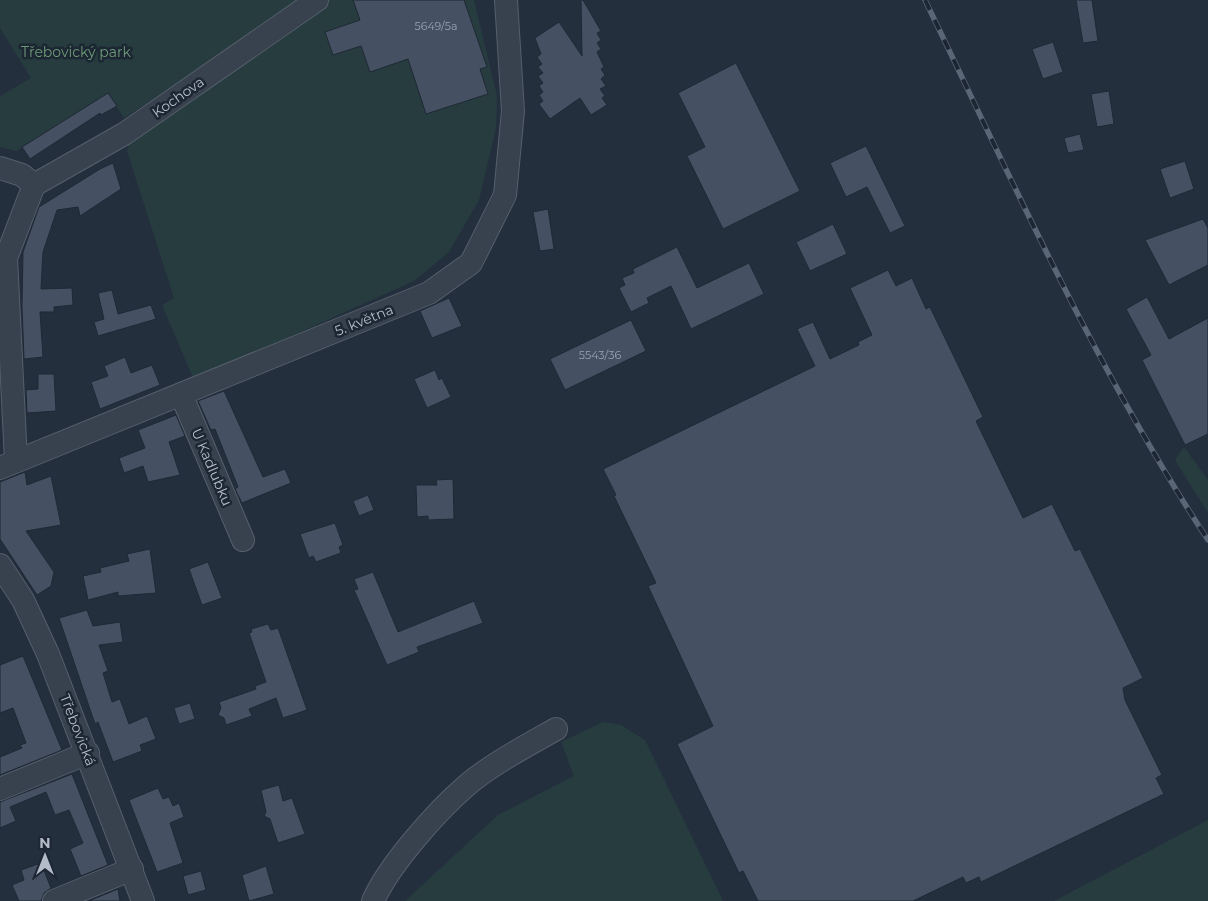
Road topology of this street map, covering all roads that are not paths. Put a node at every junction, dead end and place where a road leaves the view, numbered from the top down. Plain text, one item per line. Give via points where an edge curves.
1 (317, 0) edge
2 (506, 0) edge
3 (0, 168) edge
4 (34, 185) junction
5 (181, 394) junction
6 (8, 465) edge
7 (243, 540) dead end
8 (0, 565) edge
9 (556, 729) dead end
10 (88, 753) junction
11 (0, 789) edge
12 (132, 869) junction
13 (54, 901) edge
14 (143, 901) edge
15 (374, 901) edge

1 - 4 street, Kochova via 124,134
2 - 5 street, 5. května via 513,111 505,195 471,263 429,293
3 - 4 street via 22,175
4 - 6 street via 6,258
5 - 6 street, 5. května
5 - 7 street, U Kadlubku
8 - 10 street, Třebovická via 36,627
9 - 15 street via 466,785 422,832 380,887
10 - 11 street
10 - 12 street, Třebovická
12 - 13 street
12 - 14 street, Třebovická

